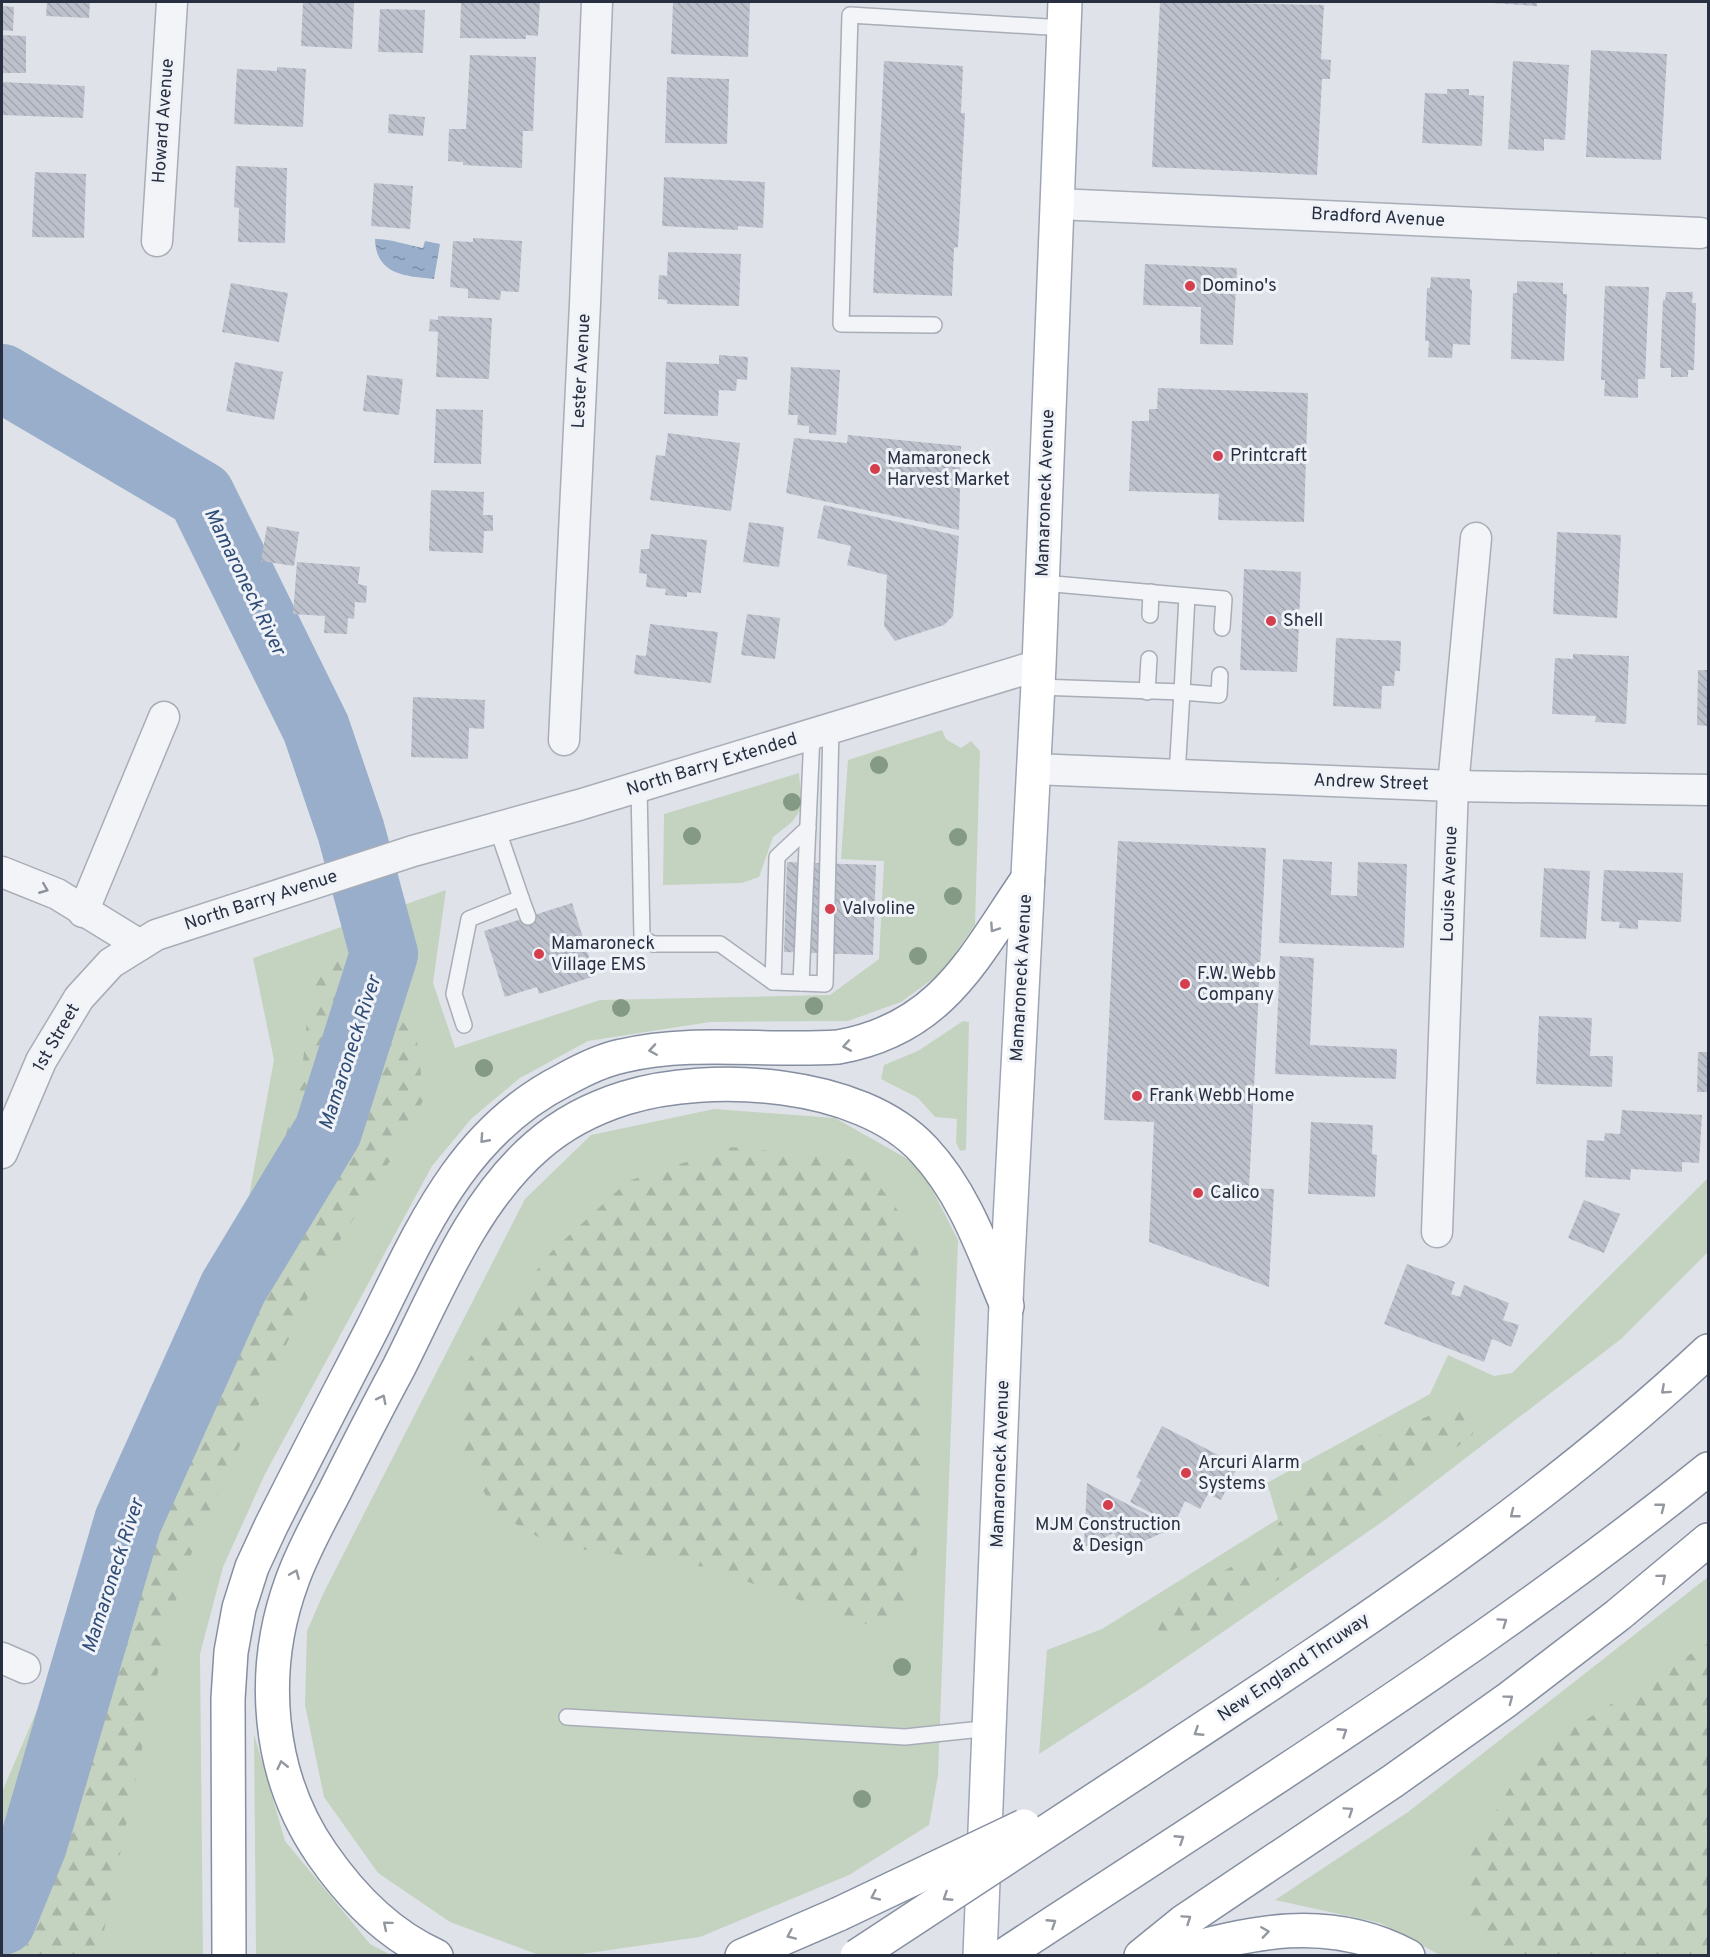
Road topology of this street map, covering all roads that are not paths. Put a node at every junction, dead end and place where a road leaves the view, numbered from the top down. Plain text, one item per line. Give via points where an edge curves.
1 (171, 2) edge
2 (597, 2) edge
3 (1065, 15) edge
4 (1057, 204) junction
5 (1700, 233) dead end
6 (157, 241) dead end
7 (934, 325) dead end
8 (1476, 538) dead end
9 (1043, 583) junction
10 (1151, 592) junction
11 (1187, 596) junction
12 (1150, 615) dead end
13 (1222, 628) dead end
14 (1149, 659) dead end
15 (1220, 675) dead end
16 (1039, 676) junction
17 (1147, 692) junction
18 (1182, 693) junction
19 (164, 717) dead end
20 (822, 731) junction
21 (564, 740) dead end
22 (1033, 769) junction
23 (1177, 775) junction
24 (1453, 786) junction
25 (639, 787) junction
26 (1708, 790) edge
27 (497, 828) junction
28 (808, 828) junction
29 (384, 861) joint
30 (2, 872) edge
31 (1027, 880) junction
32 (521, 898) junction
33 (83, 912) junction
34 (528, 917) dead end
35 (140, 945) junction
36 (773, 982) junction
37 (801, 983) junction
38 (464, 1025) dead end
39 (2, 1153) edge
40 (1437, 1232) dead end
41 (1007, 1306) junction
42 (1708, 1351) edge
43 (1708, 1469) edge
44 (1708, 1540) edge
45 (567, 1717) dead end
46 (991, 1728) junction
47 (1137, 1772) junction
48 (229, 1956) edge
49 (436, 1956) edge
50 (742, 1956) edge
51 (857, 1956) edge
52 (980, 1956) edge
53 (1003, 1956) edge
54 (1141, 1956) edge
55 (1167, 1956) edge
56 (1408, 1956) edge

1 - 6 street, Howard Avenue
2 - 21 street, Lester Avenue
3 - 4 main road, Mamaroneck Avenue
3 - 7 lane via 850,15 841,324
4 - 5 street, Bradford Avenue
4 - 9 main road, Mamaroneck Avenue
8 - 24 street, Louise Avenue
9 - 10 lane
9 - 16 main road, Mamaroneck Avenue
10 - 11 lane
10 - 12 lane
11 - 13 lane via 1224,599
11 - 18 lane
14 - 17 lane
15 - 18 lane via 1219,695
16 - 17 lane
16 - 20 street, North Barry Extended
16 - 22 main road, Mamaroneck Avenue
17 - 18 lane
18 - 23 lane
19 - 33 street
20 - 25 street, North Barry Extended
20 - 28 lane
20 - 37 lane via 825,984
22 - 23 street, Andrew Street
22 - 31 main road, Mamaroneck Avenue
23 - 24 street, Andrew Street
24 - 26 street, Andrew Street
24 - 40 street, Louise Avenue
25 - 27 street, North Barry Extended
25 - 36 lane via 642,938 653,944 720,944
27 - 29 street, North Barry Extended
27 - 32 lane
28 - 36 lane via 777,857
28 - 37 lane
29 - 35 street, North Barry Avenue via 156,935
30 -> 33 street via 57,894
31 - 41 main road, Mamaroneck Avenue
31 -> 48 main road via 954,984 903,1028 838,1047 692,1045 619,1056 563,1080 515,1109 463,1162 420,1235 271,1526 239,1608 228,1699
32 - 34 lane
32 - 38 lane via 470,919 454,994
33 - 35 street
35 - 39 street, 1st Street via 111,963 80,998 41,1061
36 - 37 lane
41 - 46 main road, Mamaroneck Avenue
49 -> 41 main road via 391,1929 335,1874 313,1842 295,1808 275,1734 274,1656 280,1617 292,1579 318,1522 458,1252 496,1189 517,1164 566,1124 595,1109 659,1090 765,1088 836,1099 869,1110 898,1127 923,1149 965,1208
42 -> 47 main road, New England Thruway via 1650,1404 1490,1532 1381,1611
53 -> 43 main road via 1434,1670 1595,1556
54 -> 44 main road via 1183,1922 1498,1707
45 - 46 lane via 905,1737
46 - 52 main road, Mamaroneck Avenue
47 -> 50 main road, bridge
47 -> 51 main road, New England Thruway, bridge
55 -> 56 main road via 1237,1936 1308,1929 1377,1941

